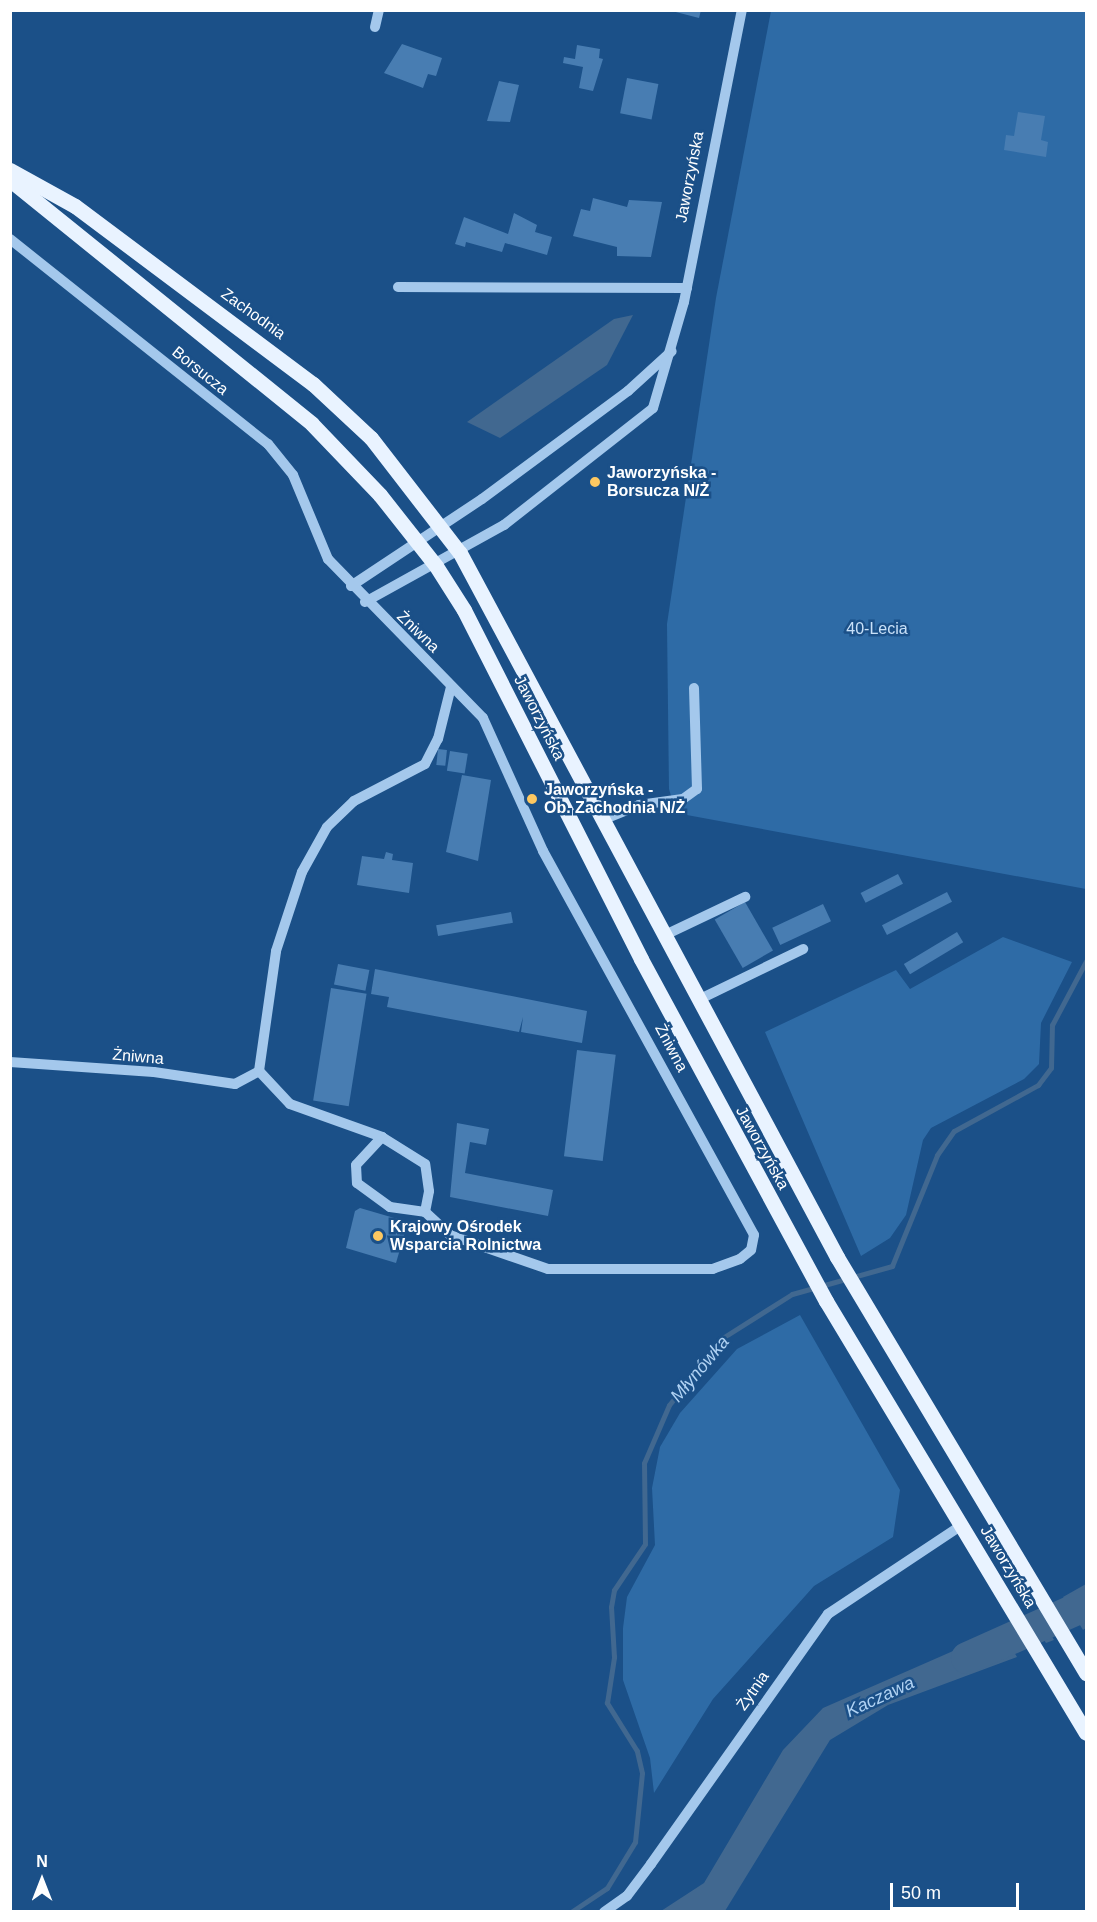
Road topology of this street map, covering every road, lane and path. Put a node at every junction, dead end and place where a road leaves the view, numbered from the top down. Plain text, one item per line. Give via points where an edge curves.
1 (379, 10) edge
2 (742, 10) edge
3 (375, 27) dead end
4 (10, 170) edge
5 (10, 180) edge
6 (10, 239) edge
7 (398, 287) dead end
8 (687, 288) junction
9 (672, 351) junction
10 (440, 526) junction
11 (418, 541) junction
12 (460, 553) junction
13 (436, 566) junction
14 (351, 586) junction
15 (365, 602) junction
16 (451, 687) junction
17 (694, 688) dead end
18 (602, 820) junction
19 (745, 897) dead end
20 (665, 935) junction
21 (803, 949) dead end
22 (698, 1000) junction
23 (10, 1062) edge
24 (259, 1071) junction
25 (382, 1137) junction
26 (425, 1212) junction
27 (962, 1525) junction
28 (1084, 1670) edge
29 (1086, 1733) edge
30 (604, 1911) edge

1 - 3 street
2 - 8 street, Jaworzyńska
4 - 10 main road, Zachodnia via 75,206 314,384 370,438
5 - 11 main road via 312,424
6 - 14 street, Borsucza via 268,444 293,475 328,560
7 - 8 street
8 - 9 street, Jaworzyńska
9 - 10 street via 628,391
9 - 12 street, Jaworzyńska via 661,394 639,423
10 - 11 street
10 - 12 main road, Jaworzyńska
11 - 13 main road, Jaworzyńska
11 - 14 street
12 - 13 street, Jaworzyńska
12 - 18 main road, Jaworzyńska
13 - 15 street
13 - 27 main road, Jaworzyńska via 464,610 657,990 811,1274
14 - 15 street, Żniwna
15 - 16 street, Żniwna
16 - 24 street via 438,739 425,764 354,801 327,827 302,872 276,951
16 - 26 street, Żniwna via 483,718 499,745 543,851 754,1235 751,1250 740,1259 713,1269 548,1269 450,1235
17 - 18 street via 697,789 683,799 639,805
18 - 20 main road, Jaworzyńska
19 - 20 street
20 - 22 main road, Jaworzyńska
21 - 22 street
22 - 28 main road, Jaworzyńska via 837,1257
23 - 24 street, Żniwna via 154,1072 236,1084
24 - 25 street via 290,1104
25 - 26 street via 425,1164 429,1191
25 - 26 street via 356,1165 357,1183 390,1207
27 - 29 main road, Jaworzyńska
27 - 30 street, Żytnia via 828,1614 627,1896

